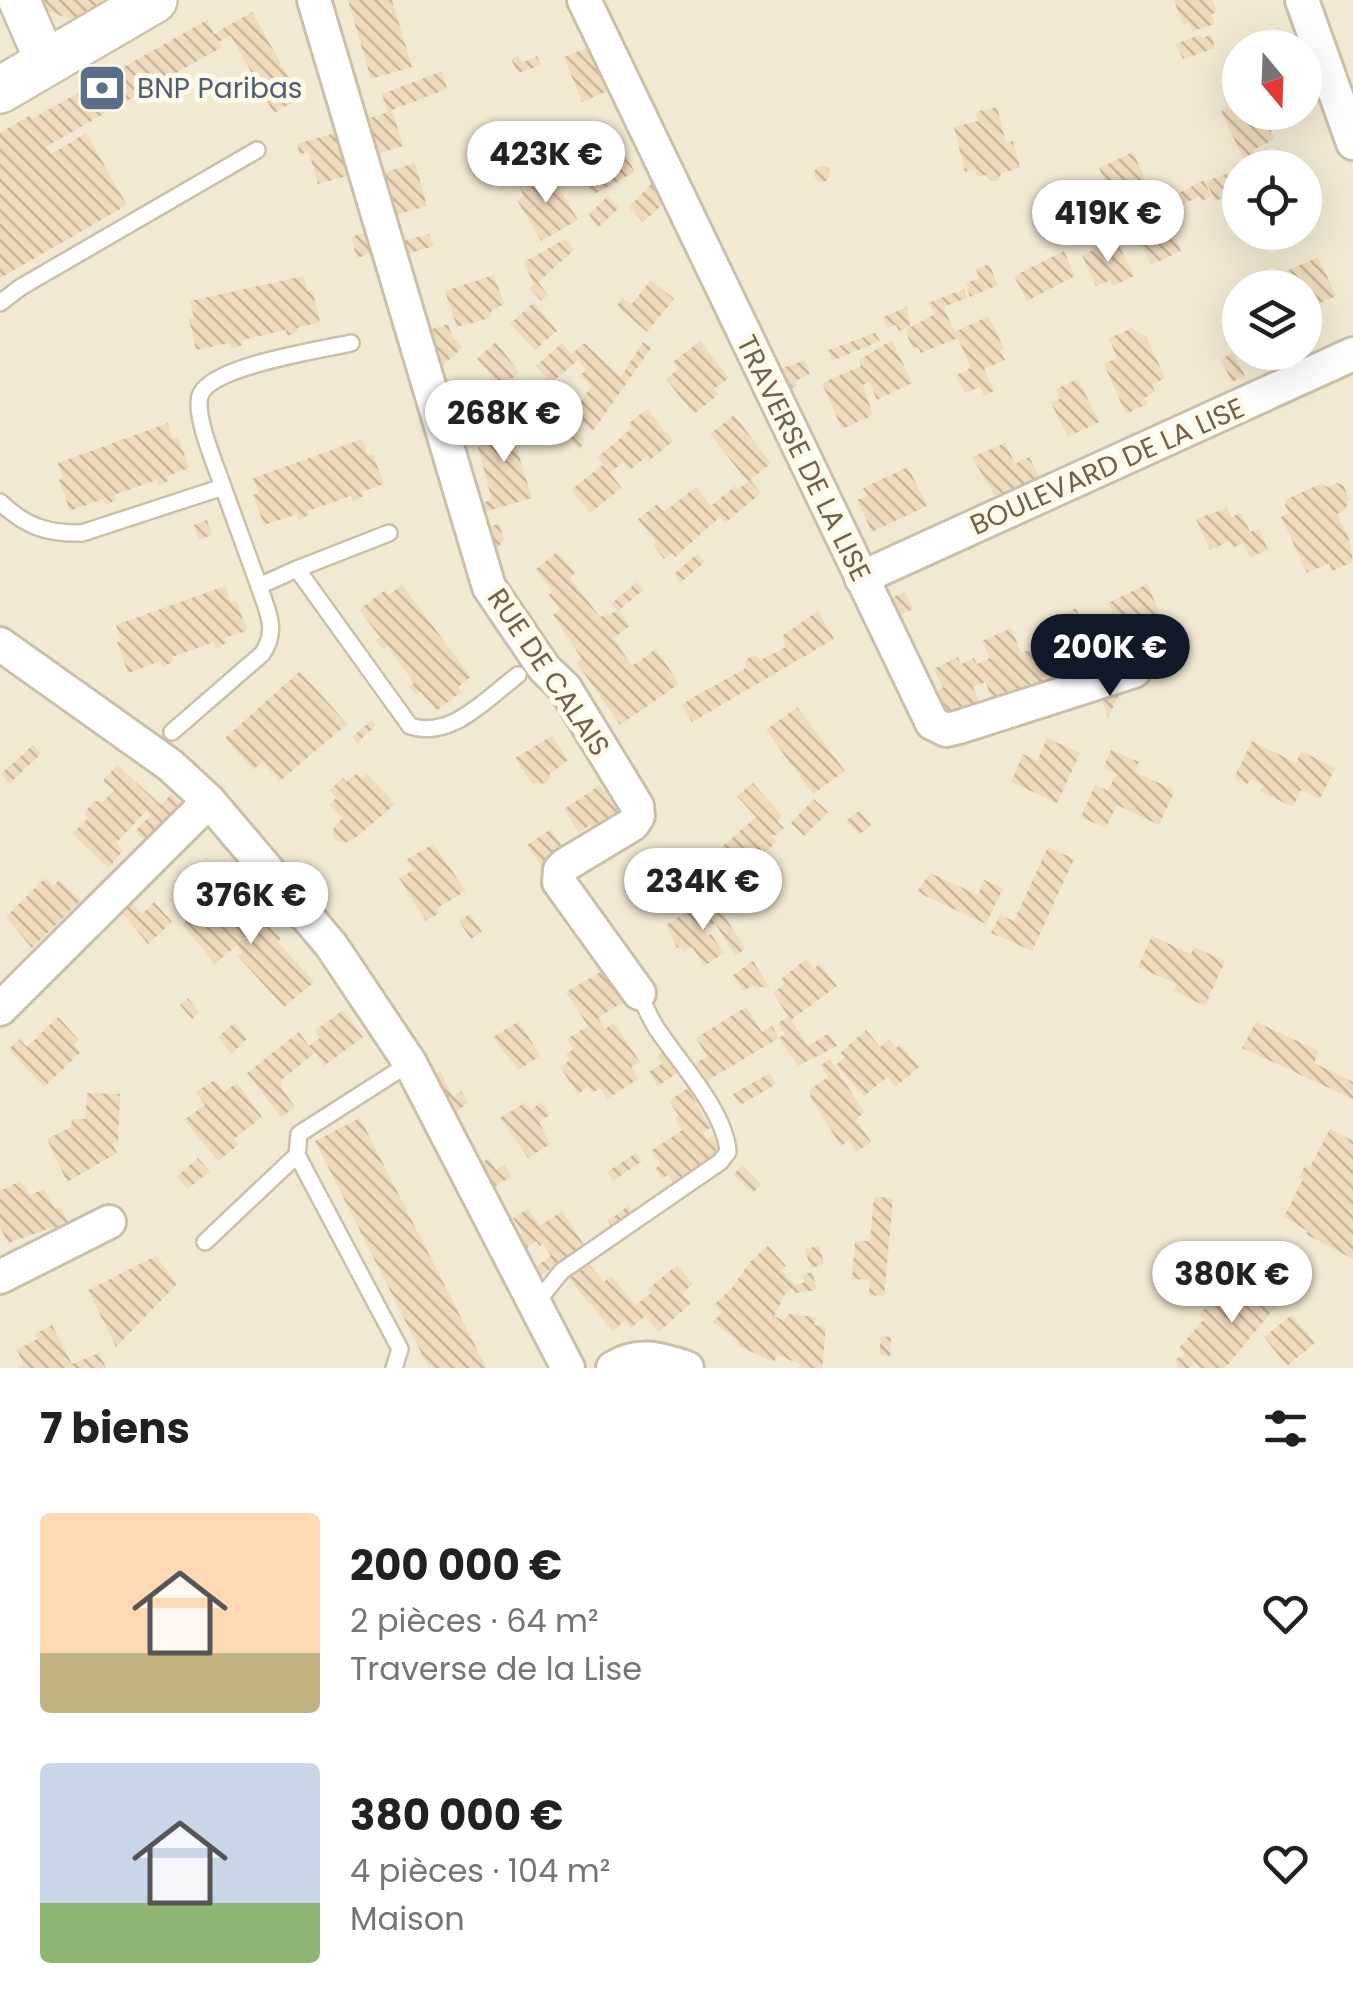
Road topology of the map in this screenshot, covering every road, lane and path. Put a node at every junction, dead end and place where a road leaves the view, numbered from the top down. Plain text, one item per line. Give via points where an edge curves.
1 (19, 0) edge
2 (154, 0) edge
3 (314, 0) edge
4 (584, 0) edge
5 (1302, 0) edge
6 (46, 62) junction
7 (0, 90) edge
8 (1353, 144) edge
9 (256, 150) dead end
10 (0, 303) edge
11 (351, 343) dead end
12 (1353, 354) edge
13 (223, 486) junction
14 (0, 502) edge
15 (389, 533) dead end
16 (297, 569) junction
17 (861, 578) junction
18 (259, 586) junction
19 (0, 644) edge
20 (1134, 670) dead end
21 (518, 675) dead end
22 (172, 732) dead end
23 (209, 801) junction
24 (639, 993) joint
25 (0, 1009) edge
26 (410, 1062) junction
27 (297, 1155) junction
28 (109, 1222) dead end
29 (205, 1242) dead end
30 (0, 1276) edge
31 (536, 1303) junction
32 (394, 1368) edge
33 (568, 1368) edge
34 (613, 1368) edge
35 (687, 1368) edge

1 - 6 street
2 - 6 main road
3 - 24 street, RUE DE CALAIS via 489,587 565,688 637,806 634,824 565,865 558,882
4 - 17 street, TRAVERSE DE LA LISE
5 - 8 street
6 - 7 main road
9 - 10 lane
11 - 13 lane via 232,371 209,383 199,412
12 - 17 street, BOULEVARD DE LA LISE
13 - 14 lane via 82,533 38,529
13 - 18 lane
15 - 16 lane
16 - 18 lane
16 - 21 lane via 410,726 441,730
17 - 20 street, TRAVERSE DE LA LISE via 932,724 946,730
18 - 22 lane via 274,631 270,643
19 - 23 street
23 - 25 street
23 - 26 street via 331,946
24 - 31 lane via 712,1111 728,1152 562,1272
26 - 27 lane via 299,1134
26 - 31 street
27 - 29 lane
27 - 32 lane via 400,1350
28 - 30 street
31 - 33 street
34 - 35 street via 631,1357

